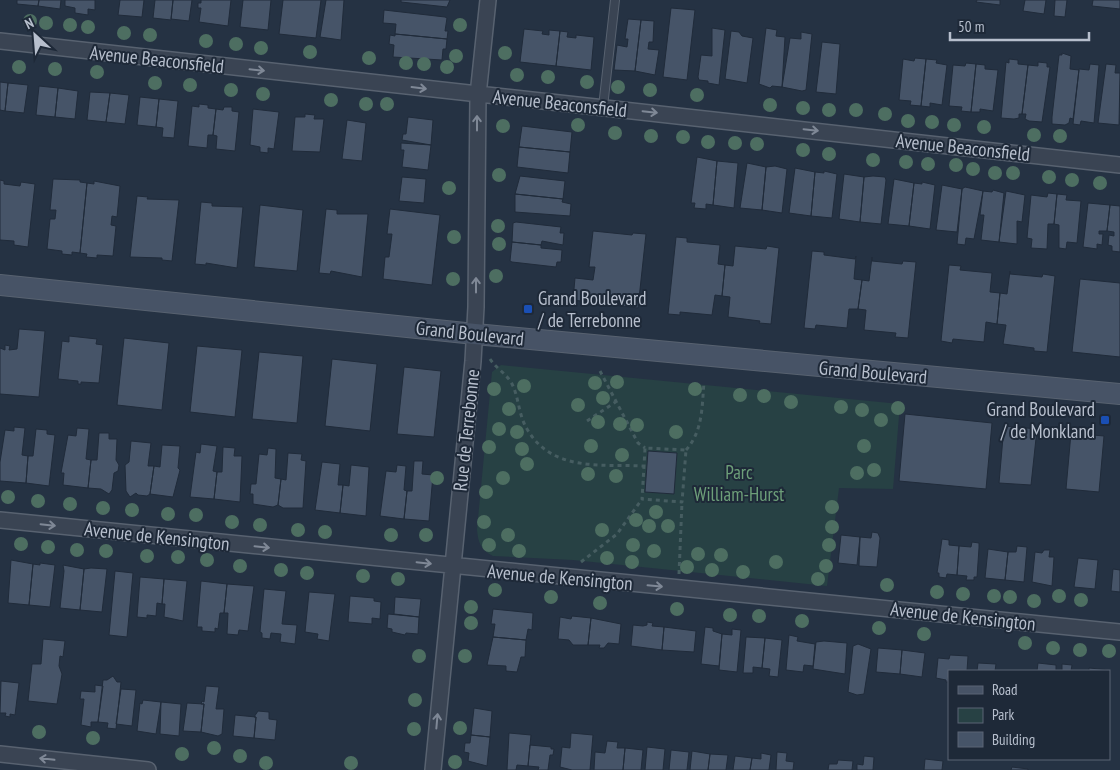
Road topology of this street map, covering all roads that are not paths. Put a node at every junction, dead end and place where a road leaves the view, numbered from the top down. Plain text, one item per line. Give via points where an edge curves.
1 (488, 0) edge
2 (615, 0) edge
3 (0, 41) edge
4 (478, 95) junction
5 (603, 107) junction
6 (1120, 165) edge
7 (0, 286) edge
8 (475, 334) junction
9 (1120, 394) edge
10 (0, 520) edge
11 (452, 566) junction
12 (1120, 632) edge
13 (0, 754) edge
14 (148, 770) edge
15 (433, 770) edge

1 - 4 street, Rue de Terrebonne
2 - 5 lane
3 -> 4 street, Avenue Beaconsfield
4 - 5 street, Avenue Beaconsfield
8 -> 4 street, Rue de Terrebonne
5 -> 6 street, Avenue Beaconsfield
7 - 8 street, Grand Boulevard
8 - 9 street, Grand Boulevard
8 - 11 street, Rue de Terrebonne
10 -> 11 street, Avenue de Kensington
11 -> 12 street, Avenue de Kensington
15 -> 11 street, Rue de Terrebonne
14 -> 13 street

